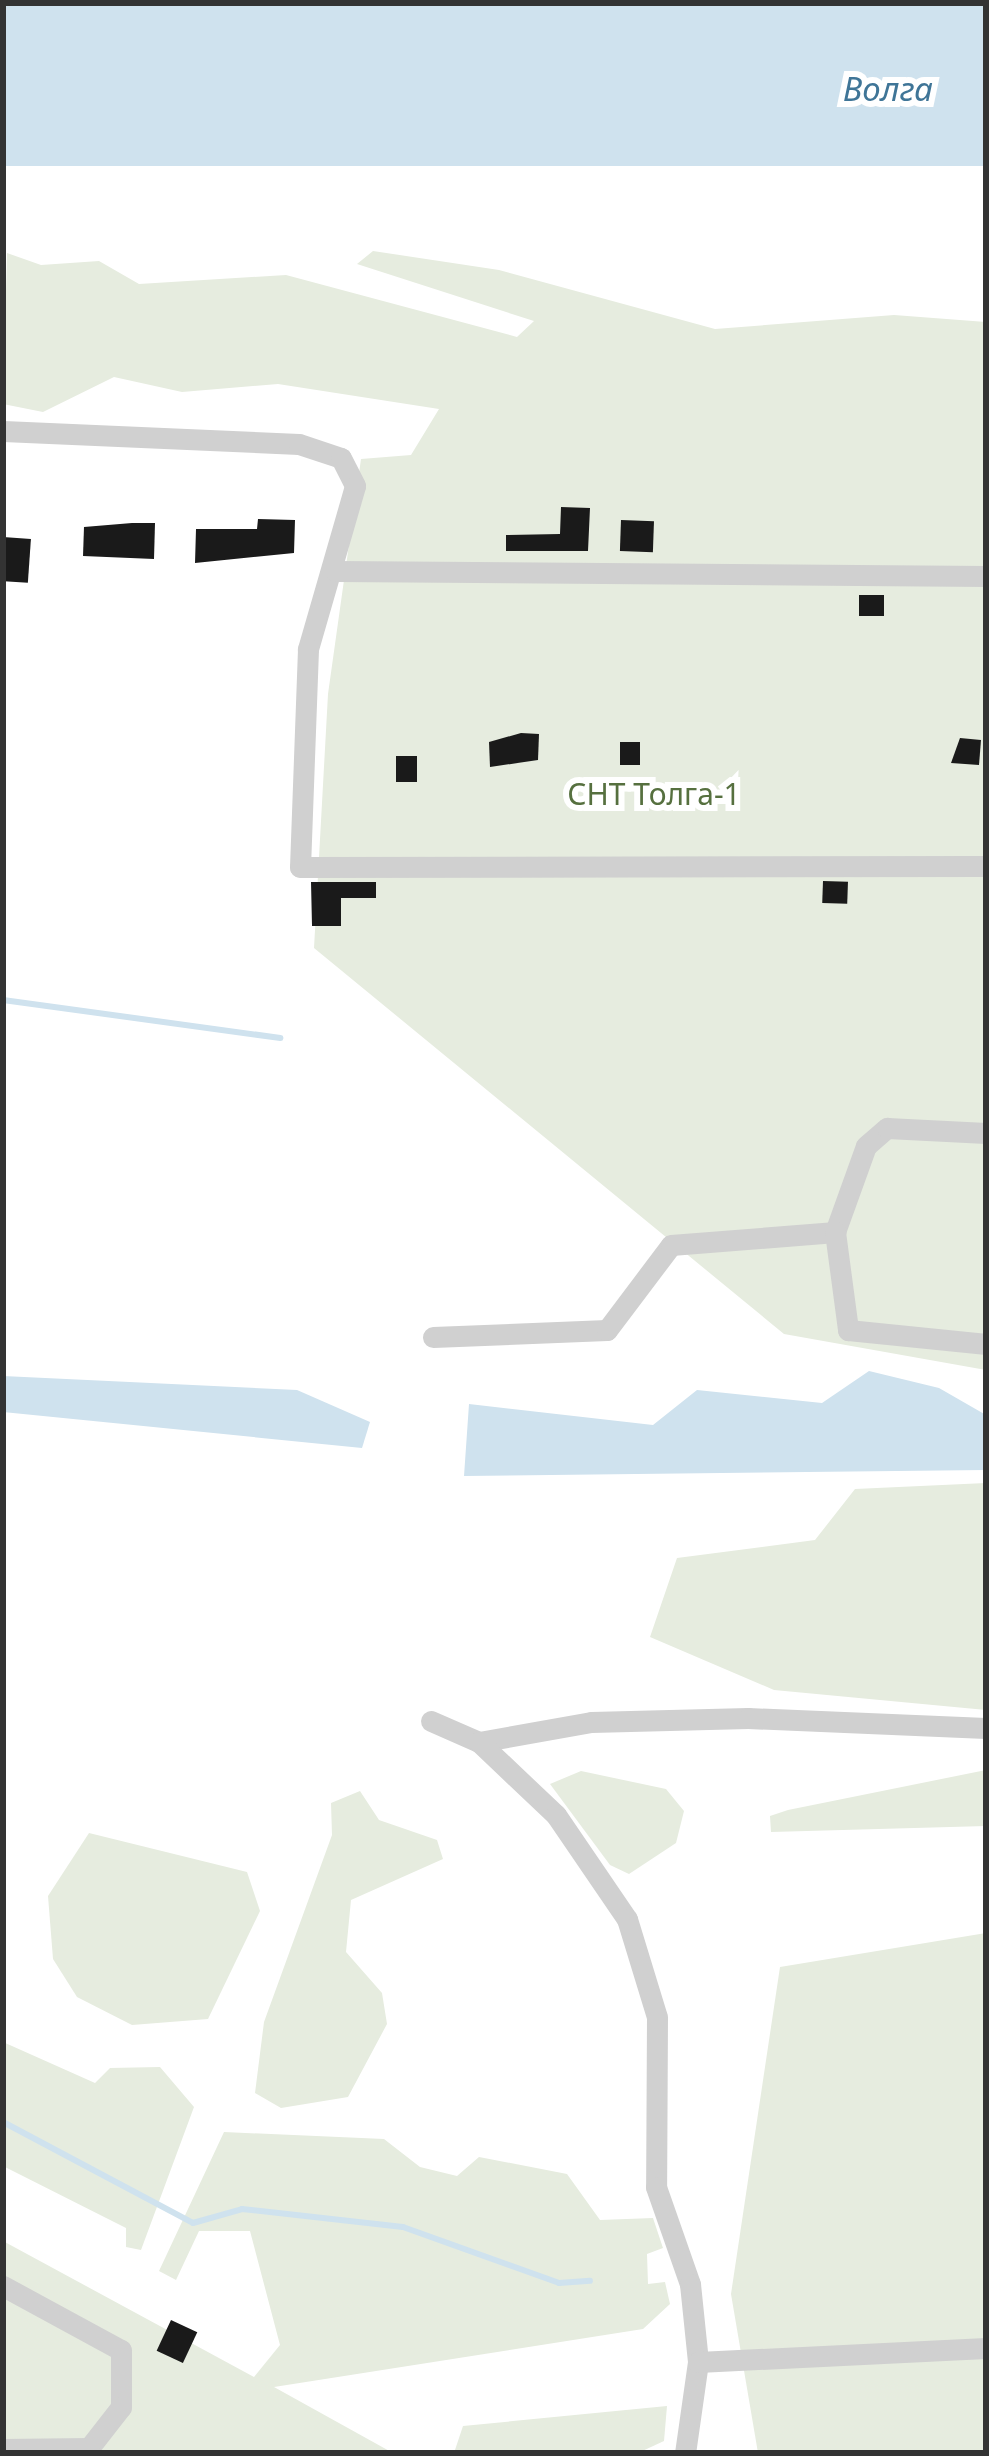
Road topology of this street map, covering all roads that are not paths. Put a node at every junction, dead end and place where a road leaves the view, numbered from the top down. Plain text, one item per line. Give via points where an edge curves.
1 (3, 431) edge
2 (335, 571) junction
3 (986, 576) edge
4 (986, 866) edge
5 (986, 1132) edge
6 (835, 1232) junction
7 (433, 1337) dead end
8 (986, 1344) edge
9 (431, 1721) dead end
10 (986, 1728) edge
11 (479, 1742) junction
12 (3, 2286) edge
13 (986, 2348) edge
14 (698, 2362) junction
15 (3, 2449) edge
16 (686, 2453) edge

1 - 2 street via 299,444 340,458 355,486
2 - 3 street
2 - 4 street via 308,649 300,867
5 - 6 street via 887,1128 866,1146
6 - 7 street via 671,1245 607,1330
6 - 8 street via 848,1330
9 - 11 street
10 - 11 street via 748,1718 591,1722
11 - 14 street via 556,1815 627,1919 657,2017 656,2186 690,2284
12 - 15 street via 121,2350 121,2407 89,2448
13 - 14 street
14 - 16 street

